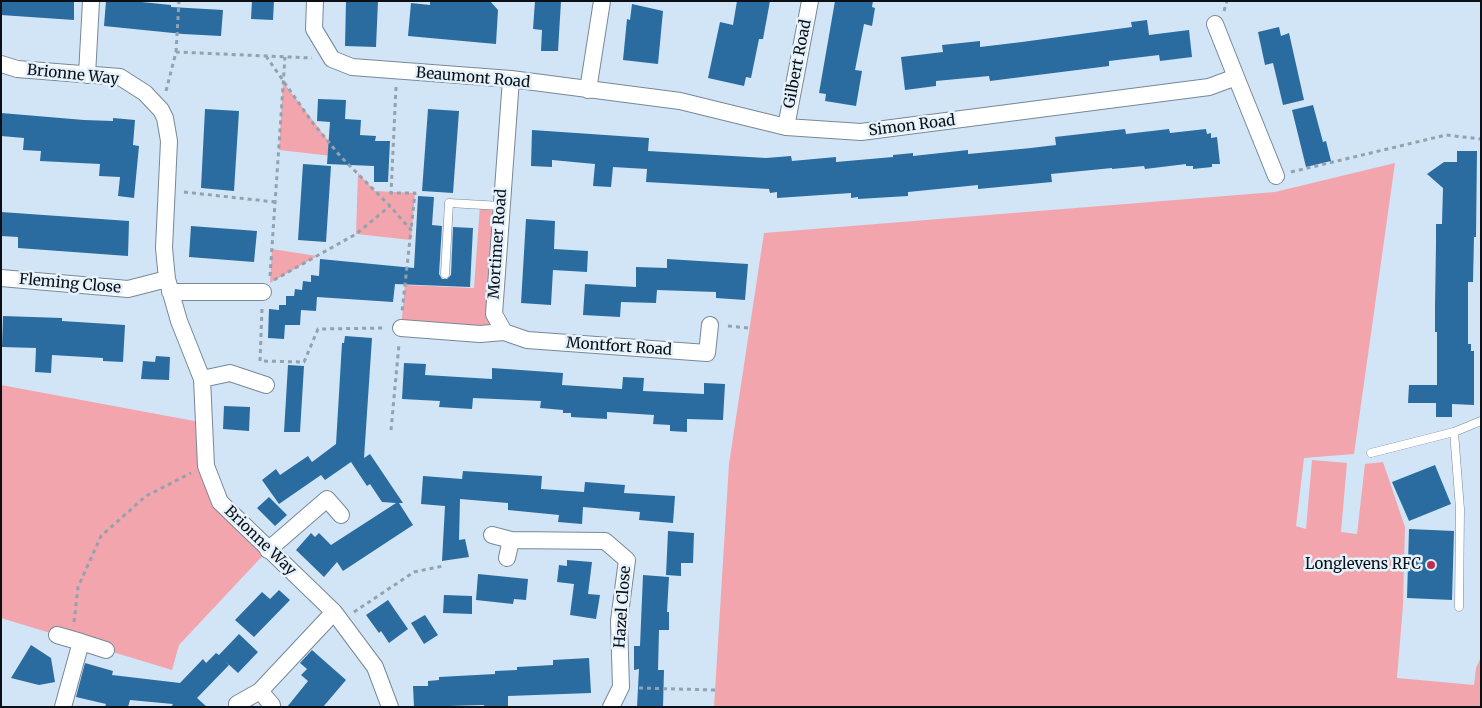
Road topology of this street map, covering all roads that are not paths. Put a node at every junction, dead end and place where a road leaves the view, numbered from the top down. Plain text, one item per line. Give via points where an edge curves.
1 (91, 1) edge
2 (315, 1) edge
3 (602, 1) edge
4 (810, 1) edge
5 (1215, 24) dead end
6 (1, 64) edge
7 (87, 75) junction
8 (1236, 78) junction
9 (511, 80) junction
10 (588, 90) junction
11 (786, 127) junction
12 (1276, 176) road end
13 (501, 206) junction
14 (445, 274) dead end
15 (1, 278) edge
16 (169, 285) junction
17 (263, 292) road end
18 (710, 325) dead end
19 (401, 328) road end
20 (504, 332) junction
21 (202, 379) junction
22 (266, 385) dead end
23 (1481, 421) edge
24 (1454, 432) junction
25 (1371, 453) dead end
26 (341, 515) dead end
27 (492, 535) dead end
28 (511, 540) junction
29 (268, 550) junction
30 (507, 558) dead end
31 (1459, 607) dead end
32 (337, 616) junction
33 (106, 650) dead end
34 (260, 691) junction
35 (237, 704) dead end
36 (272, 705) dead end
37 (63, 707) edge
38 (390, 707) edge
39 (611, 707) edge

1 - 7 street
2 - 9 street, Beaumont Road via 314,29 332,59 352,67
3 - 10 street
4 - 11 street, Gilbert Road
5 - 8 street
6 - 7 street, Brionne Way via 18,69
7 - 16 street, Brionne Way via 120,77 145,93 165,118 169,141 164,248
8 - 11 street, Simon Road via 1209,87 861,132
8 - 12 street
9 - 10 street, Beaumont Road
9 - 13 street, Mortimer Road
10 - 11 street, Simon Road via 680,101
13 - 14 lane via 449,203
13 - 20 street, Mortimer Road via 494,314
15 - 16 street, Fleming Close via 128,289
16 - 17 street
16 - 21 street, Brionne Way
18 - 20 street, Montfort Road via 707,353 527,340
19 - 20 street via 480,334
21 - 22 street via 230,373
21 - 29 street, Brionne Way via 206,466 220,502
23 - 24 lane
24 - 25 lane
24 - 31 lane via 1460,509
26 - 29 street via 327,499
27 - 28 street, Hazel Close
28 - 30 street
28 - 39 street, Hazel Close via 605,541 627,560 619,621 621,687
29 - 32 street, Brionne Way
32 - 34 street
32 - 38 street, Brionne Way via 375,667
33 - 37 street via 70,639
34 - 35 street
34 - 36 street

